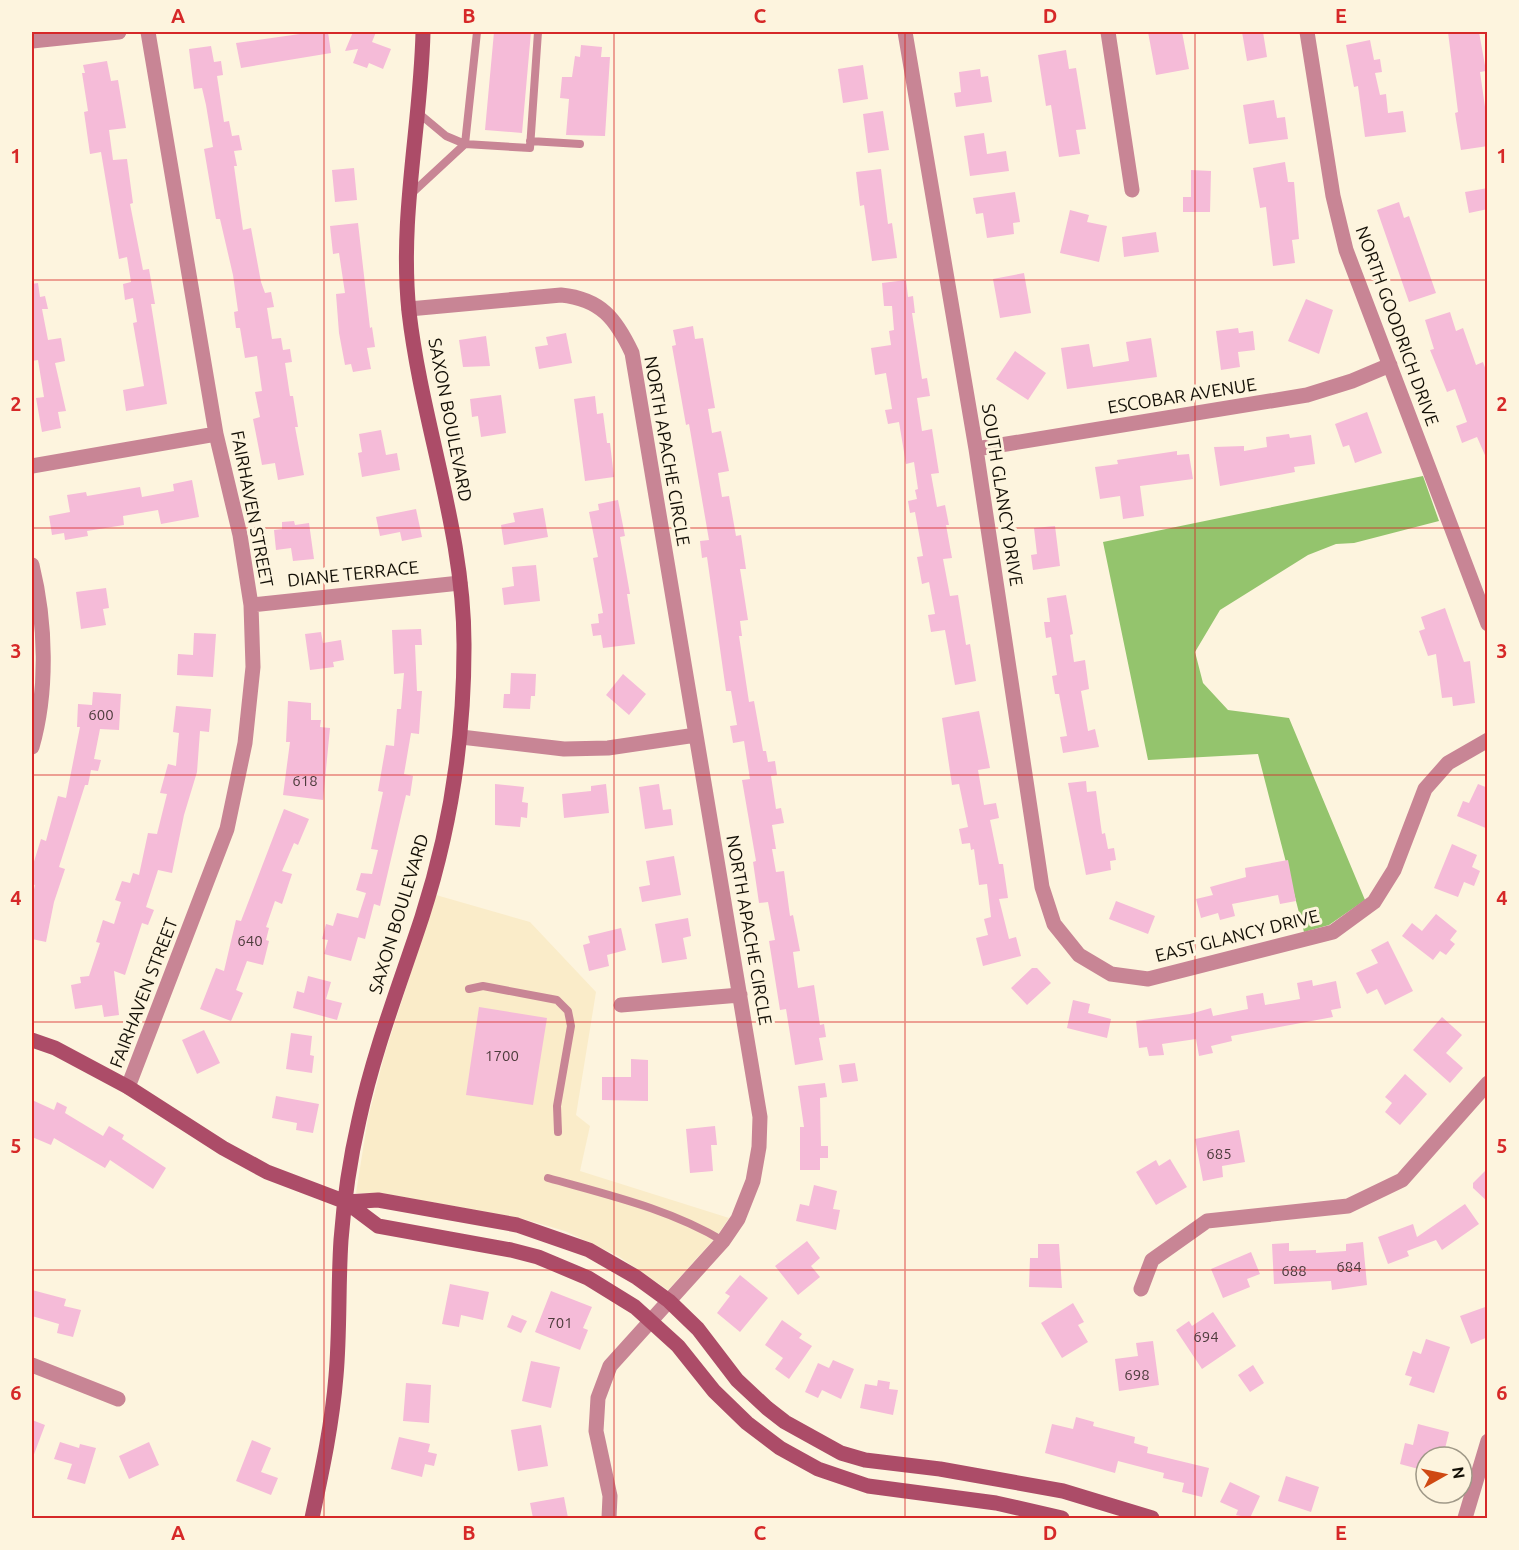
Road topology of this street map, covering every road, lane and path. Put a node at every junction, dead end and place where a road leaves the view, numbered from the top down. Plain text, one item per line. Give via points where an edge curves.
1 (119, 32) edge
2 (148, 32) edge
3 (423, 32) edge
4 (477, 32) edge
5 (538, 32) edge
6 (905, 32) edge
7 (1108, 32) edge
8 (1307, 32) edge
9 (56, 35) edge
10 (32, 41) edge
11 (416, 111) junction
12 (530, 141) junction
13 (465, 144) junction
14 (580, 144) dead end
15 (1132, 190) dead end
16 (408, 196) junction
17 (409, 309) junction
18 (1390, 365) junction
19 (216, 434) junction
20 (976, 449) junction
21 (32, 466) edge
22 (32, 565) edge
23 (460, 583) junction
24 (251, 605) junction
25 (1488, 624) edge
26 (696, 735) junction
27 (460, 737) junction
28 (1488, 740) edge
29 (32, 747) edge
30 (1080, 955) joint
31 (469, 989) dead end
32 (740, 995) junction
33 (621, 1005) dead end
34 (32, 1041) edge
35 (1488, 1083) edge
36 (128, 1087) junction
37 (558, 1132) dead end
38 (548, 1178) dead end
39 (346, 1202) junction
40 (723, 1241) junction
41 (1141, 1289) dead end
42 (669, 1301) junction
43 (650, 1322) junction
44 (32, 1365) edge
45 (118, 1399) dead end
46 (1488, 1441) edge
47 (312, 1518) edge
48 (609, 1518) edge
49 (1062, 1518) edge
50 (1152, 1518) edge
51 (1465, 1518) edge

1 - 9 street via 83,37
2 - 19 street, FAIRHAVEN STREET
3 - 11 street, SAXON BOULEVARD
4 - 13 lane
5 - 12 lane
6 - 20 street, SOUTH GLANCY DRIVE
7 - 15 street
8 - 18 street, NORTH GOODRICH DRIVE via 1333,196 1346,250
9 - 10 street
11 - 13 lane via 446,136
11 - 16 street, SAXON BOULEVARD
12 - 13 lane via 530,148
12 - 14 lane
13 - 16 lane
16 - 17 street, SAXON BOULEVARD
17 - 23 street, SAXON BOULEVARD
17 - 26 street, NORTH APACHE CIRCLE via 561,295 602,308 620,328 632,353
18 - 20 street, ESCOBAR AVENUE via 1307,395
18 - 25 street, NORTH GOODRICH DRIVE
19 - 21 street
19 - 24 street, FAIRHAVEN STREET via 240,534
20 - 30 street, SOUTH GLANCY DRIVE via 1042,887 1054,924
22 - 29 street via 43,662
23 - 24 street, DIANE TERRACE
23 - 27 street, SAXON BOULEVARD via 465,645
24 - 36 street, FAIRHAVEN STREET via 253,667 227,830
26 - 27 street via 608,748 564,749
26 - 32 street, NORTH APACHE CIRCLE
27 - 39 street, SAXON BOULEVARD via 445,831 422,916 376,1052 359,1117
28 - 30 street, EAST GLANCY DRIVE via 1448,763 1425,789 1394,870 1374,902 1333,932 1148,979 1111,974
31 - 37 lane via 483,986 557,1000 568,1011 571,1026 557,1106
32 - 33 street
32 - 40 street, NORTH APACHE CIRCLE via 760,1117 759,1147 753,1181 738,1219
34 - 36 street via 55,1048
35 - 41 street via 1402,1180 1348,1206 1207,1221 1152,1260
36 - 39 street via 258,1167
38 - 40 lane via 663,1213
39 - 42 street via 378,1200 517,1225 550,1235 613,1263
39 - 43 street via 378,1226 511,1250 564,1267 612,1292
39 - 47 street, SAXON BOULEVARD via 330,1432
40 - 42 street, NORTH APACHE CIRCLE
42 - 43 street, NORTH APACHE CIRCLE
42 - 50 street via 698,1329 737,1380 767,1408 841,1453 1063,1491
43 - 48 street, NORTH APACHE CIRCLE via 609,1366 598,1398 596,1431 610,1496
43 - 49 street via 678,1346 714,1391 747,1423 780,1448 818,1468 868,1486 996,1503
44 - 45 street
46 - 51 street

